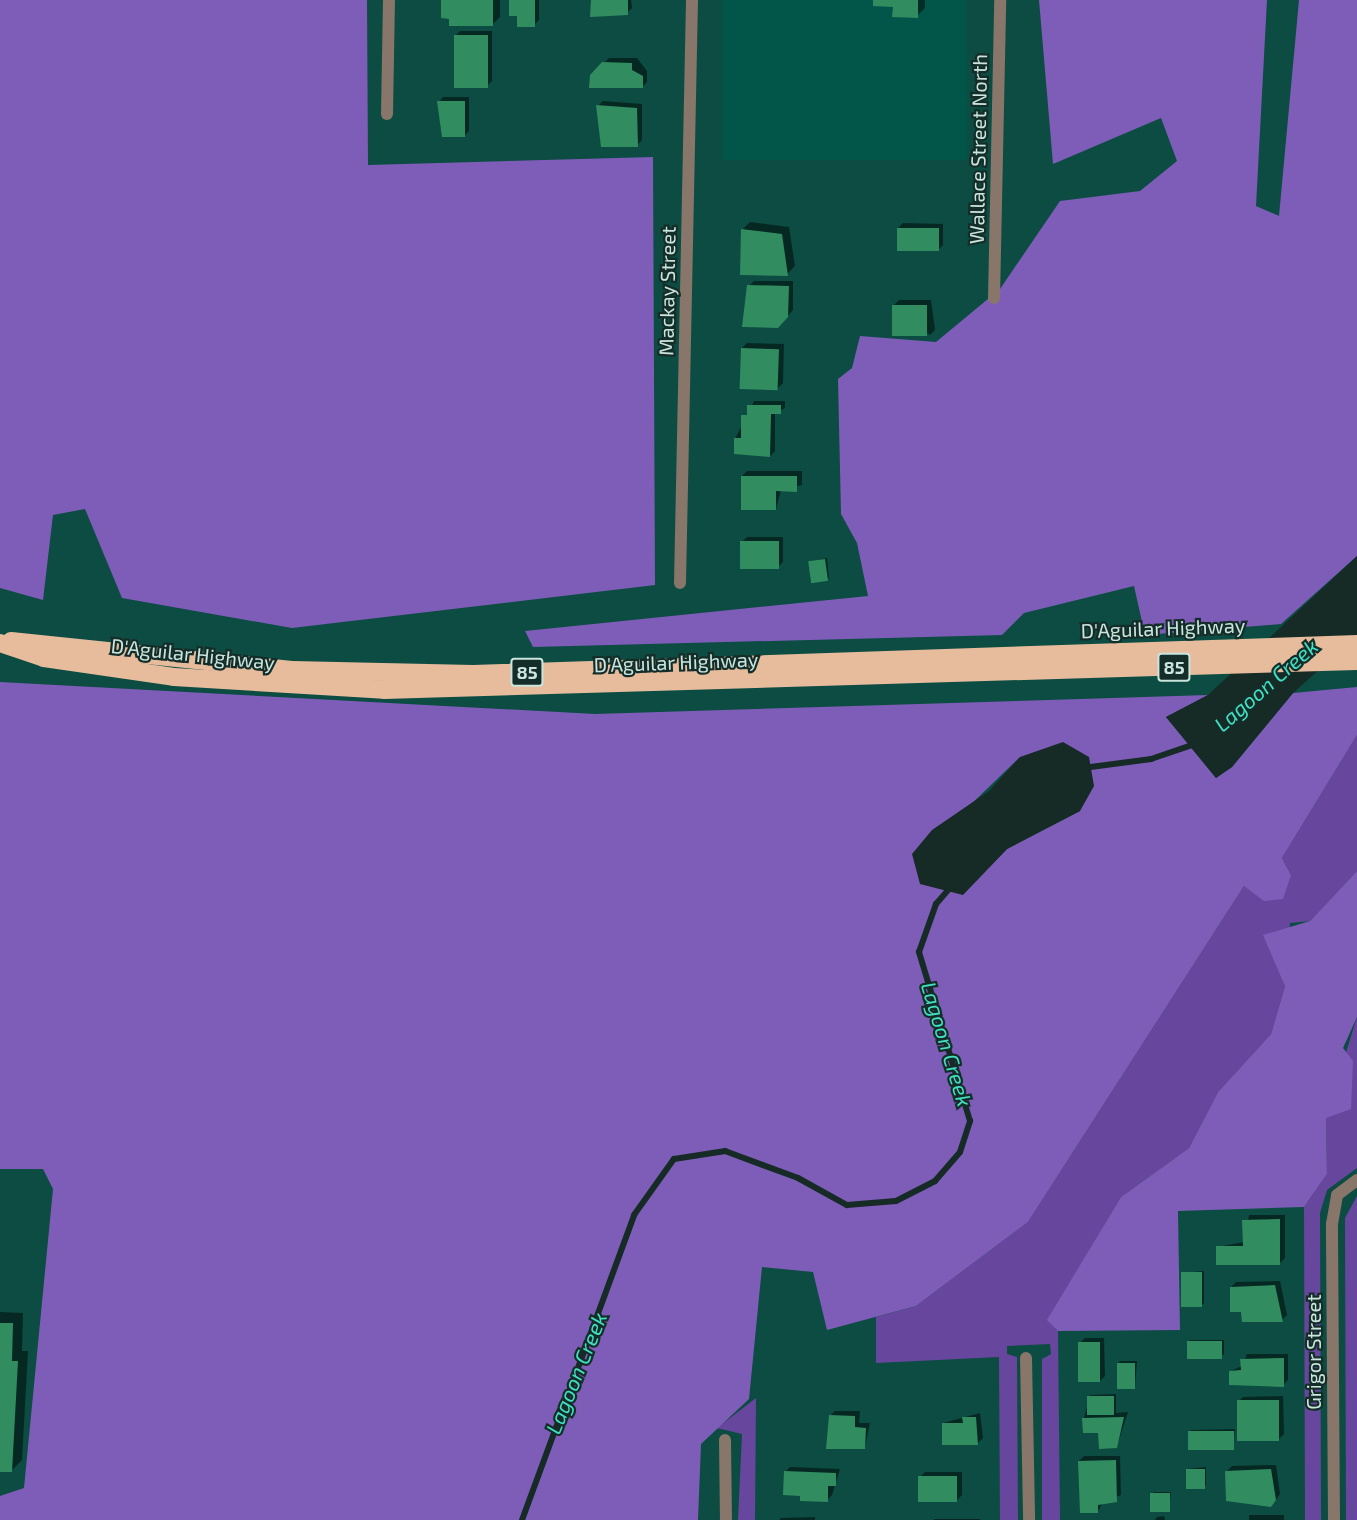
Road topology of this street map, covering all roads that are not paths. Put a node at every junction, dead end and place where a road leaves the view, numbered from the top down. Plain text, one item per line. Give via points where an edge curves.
1 (389, 0) edge
2 (692, 0) edge
3 (1000, 0) edge
4 (387, 114) dead end
5 (994, 298) dead end
6 (680, 583) dead end
7 (0, 641) edge
8 (1357, 644) edge
9 (1357, 660) edge
10 (1357, 1179) edge
11 (1026, 1358) dead end
12 (725, 1440) dead end
13 (726, 1520) edge
14 (1029, 1520) edge
15 (1334, 1520) edge

1 - 4 street
2 - 6 street, Mackay Street
3 - 5 street, Wallace Street North
7 - 8 highway, D'Aguilar Highway / 85 via 292,670 381,673
7 - 9 highway, D'Aguilar Highway / 85 via 44,658 174,677 384,690
10 - 15 street, Grigor Street via 1343,1188 1332,1224
11 - 14 street
12 - 13 street

